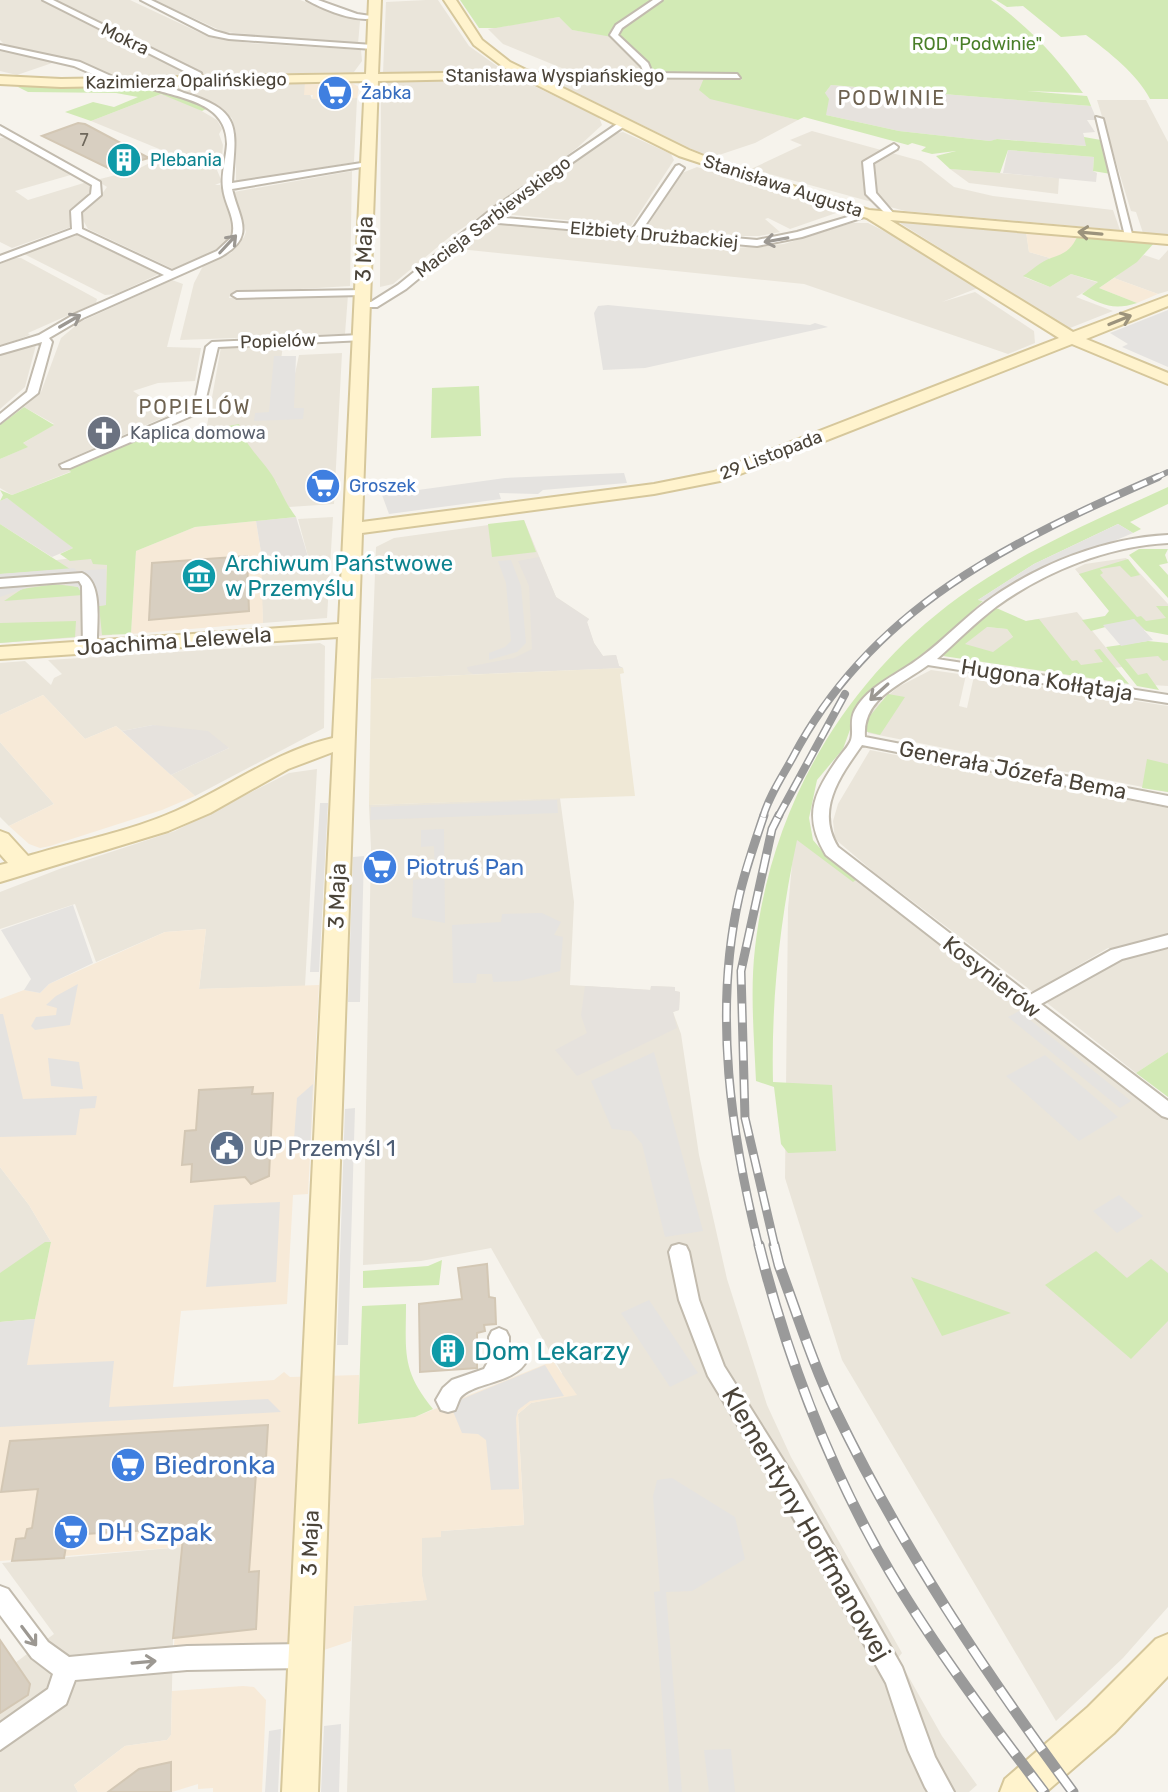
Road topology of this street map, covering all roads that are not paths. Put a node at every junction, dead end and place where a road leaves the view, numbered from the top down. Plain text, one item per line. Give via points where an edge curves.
1 (47, 0) edge
2 (145, 0) edge
3 (311, 0) edge
4 (375, 0) edge
5 (450, 0) edge
6 (658, 0) edge
7 (374, 17) junction
8 (0, 47) edge
9 (373, 47) junction
10 (648, 74) junction
11 (526, 75) junction
12 (737, 76) dead end
13 (373, 77) junction
14 (0, 80) edge
15 (199, 81) junction
16 (108, 82) junction
17 (153, 82) junction
18 (1099, 119) dead end
19 (623, 123) junction
20 (0, 129) edge
21 (894, 147) dead end
22 (368, 165) junction
23 (679, 168) dead end
24 (227, 187) junction
25 (868, 214) junction
26 (485, 219) junction
27 (891, 220) junction
28 (77, 230) junction
29 (634, 234) junction
30 (1130, 236) junction
31 (1168, 240) edge
32 (0, 247) edge
33 (14, 254) junction
34 (0, 259) edge
35 (173, 275) junction
36 (237, 295) dead end
37 (362, 298) junction
38 (1168, 301) edge
39 (43, 337) junction
40 (360, 338) junction
41 (1071, 338) junction
42 (0, 351) edge
43 (1168, 379) edge
44 (0, 420) edge
45 (66, 465) dead end
46 (353, 529) junction
47 (1164, 539) edge
48 (0, 583) edge
49 (347, 630) junction
50 (90, 647) junction
51 (0, 653) edge
52 (926, 661) junction
53 (1168, 699) edge
54 (858, 740) junction
55 (343, 743) junction
56 (1168, 801) edge
57 (0, 839) edge
58 (23, 865) junction
59 (0, 874) edge
60 (1168, 941) edge
61 (1027, 1004) junction
62 (1168, 1111) edge
63 (679, 1252) dead end
64 (499, 1337) dead end
65 (520, 1364) dead end
66 (491, 1376) junction
67 (448, 1403) dead end
68 (0, 1597) edge
69 (1168, 1651) edge
70 (306, 1656) junction
71 (66, 1669) junction
72 (0, 1738) edge
73 (300, 1792) edge
74 (942, 1792) edge
75 (1018, 1792) edge

1 - 15 street, Mokra via 198,75
2 - 9 street via 229,37
3 - 7 street
4 - 7 main road, 3 Maja
5 - 11 main road, Stanisława Augusta via 486,50
6 - 10 street via 614,35
7 - 9 main road, 3 Maja
8 - 16 street via 77,64
9 - 13 main road, 3 Maja
10 - 11 street, Stanisława Wyspiańskiego
10 - 12 street, Stanisława Wyspiańskiego
11 - 13 main road, Stanisława Wyspiańskiego
11 - 19 main road, Stanisława Augusta
13 - 15 main road, Kazimierza Opalińskiego
13 - 22 main road, 3 Maja
14 - 16 main road, Kazimierza Opalińskiego
15 - 17 main road, Kazimierza Opalińskiego
16 - 17 main road, Kazimierza Opalińskiego
17 - 24 street via 225,118 230,134
18 - 30 street
19 - 25 main road, Stanisława Augusta via 701,161
19 - 26 street, Macieja Sarbiewskiego
20 - 28 street via 97,184 97,193 76,211
21 - 27 street via 868,162 871,194
22 - 24 street
22 - 37 main road, 3 Maja
23 - 29 street
35 -> 24 street via 234,242 238,223
25 - 27 main road, Stanisława Augusta
25 -> 29 street, Elżbiety Drużbackiej via 757,243
26 - 29 street, Elżbiety Drużbackiej
26 - 37 street, Macieja Sarbiewskiego via 402,287 373,305
30 -> 27 main road via 906,216
27 - 41 main road, Stanisława Augusta
28 - 33 street
28 - 35 street
30 - 31 main road
32 - 33 street
33 - 34 street
39 -> 35 street
36 - 37 street
37 - 40 main road, 3 Maja
41 -> 38 main road, 29 Listopada
39 - 42 street
39 - 44 street via 47,342 34,388
40 - 45 street, Popielów via 216,344 211,347 199,409
40 - 46 main road, 3 Maja
41 - 43 main road, Stanisława Augusta
41 - 46 main road, 29 Listopada via 707,479
46 - 49 main road, 3 Maja
47 - 52 street via 1128,541 1016,588
48 - 50 street via 82,577 89,585
49 - 50 main road, Joachima Lelewela
49 - 55 main road, 3 Maja
50 - 51 main road, Joachima Lelewela
52 - 53 street, Hugona Kołłątaja
52 -> 54 street via 867,703 858,717
54 - 56 street, Generała Józefa Bema
54 - 61 street, Kosynierów via 820,803 821,837
55 - 58 main road via 303,755 181,817
55 - 70 main road, 3 Maja
57 - 58 main road
58 - 59 main road
60 - 61 street via 1117,954
61 - 62 street, Kosynierów
63 - 74 street, Klementyny Hoffmanowej via 689,1300 715,1370 894,1675 932,1779
64 - 66 street via 499,1362
65 - 66 street
66 - 67 street via 459,1385
68 -> 71 street via 40,1650
69 - 75 main road via 1101,1720
71 -> 70 street via 187,1658
70 - 73 main road, 3 Maja
71 - 72 street via 58,1696

